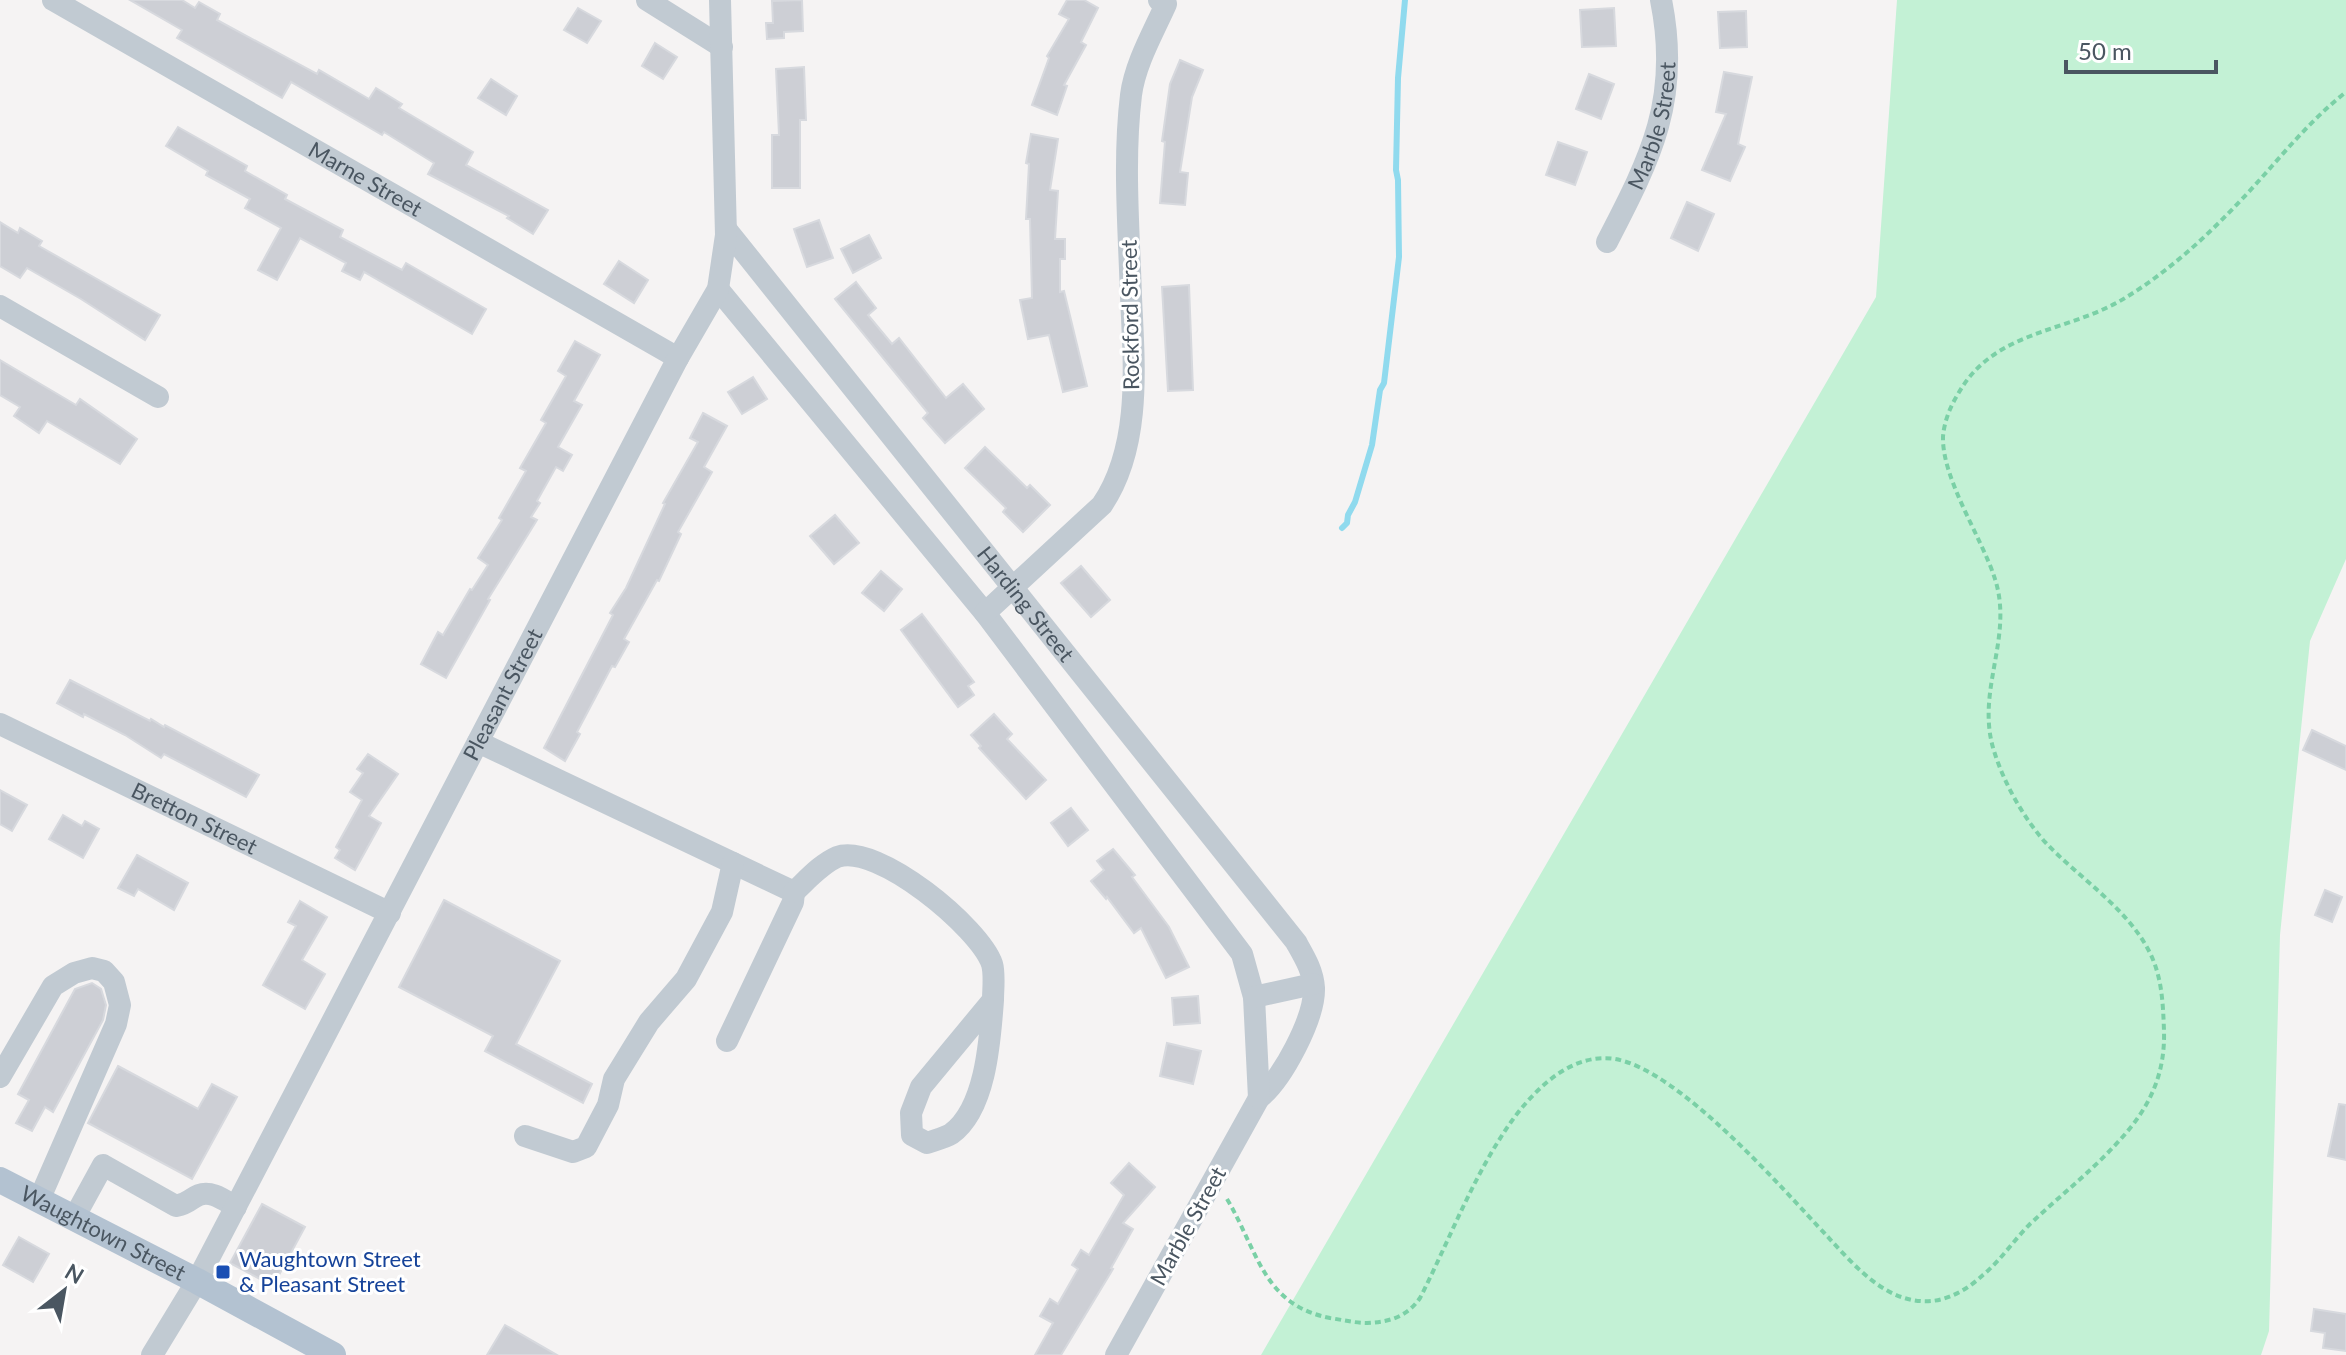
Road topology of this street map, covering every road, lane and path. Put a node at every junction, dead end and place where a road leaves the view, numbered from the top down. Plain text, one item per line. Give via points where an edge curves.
1 (53, 0) edge
2 (647, 0) edge
3 (720, 0) edge
4 (1661, 0) edge
5 (1163, 2) edge
6 (722, 47) junction
7 (2346, 92) edge
8 (726, 229) junction
9 (1607, 242) dead end
10 (718, 289) junction
11 (0, 306) edge
12 (678, 358) junction
13 (158, 397) dead end
14 (1013, 588) junction
15 (985, 613) junction
16 (0, 724) edge
17 (478, 742) junction
18 (733, 863) junction
19 (794, 892) junction
20 (390, 913) junction
21 (1313, 984) junction
22 (1254, 997) junction
23 (993, 1000) junction
24 (727, 1041) dead end
25 (0, 1077) edge
26 (1259, 1098) junction
27 (525, 1136) dead end
28 (0, 1180) edge
29 (1210, 1185) junction
30 (39, 1200) junction
31 (236, 1207) junction
32 (74, 1218) junction
33 (197, 1281) junction
34 (152, 1355) edge
35 (333, 1355) edge
36 (1116, 1355) edge

1 - 12 street, Marne Street
2 - 6 street
3 - 6 street, Pleasant Street
4 - 9 street, Marble Street via 1668,52 1665,102 1644,172
5 - 14 street, Rockford Street via 1131,93 1134,367 1129,436 1113,489 1102,505
6 - 8 street, Pleasant Street
7 - 29 path via 2214,227 2153,280 2097,314 2002,348 1969,376 1946,418 1943,436 1952,478 2001,601 2002,630 1988,701 1993,749 2031,823 2139,935 2157,971 2163,1003 2164,1061 2135,1122 1984,1275 1954,1295 1924,1301 1895,1295 1868,1276 1736,1143 1662,1080 1613,1058 1580,1063 1545,1083 1509,1125 1415,1305 1396,1319 1349,1322 1311,1314 1287,1302 1262,1267 1226,1196
8 - 10 street, Pleasant Street
8 - 14 street, Harding Street
10 - 12 street, Pleasant Street
10 - 15 street, Harding Street
11 - 13 street
12 - 17 street, Pleasant Street
14 - 15 street, Rockford Street
14 - 21 street, Harding Street via 1296,942
15 - 22 street, Harding Street via 1242,954
16 - 20 street, Bretton Street
17 - 18 street
17 - 20 street, Pleasant Street
18 - 19 street
18 - 27 street via 722,912 686,979 649,1022 614,1079 608,1105 586,1147 573,1152
19 - 23 street via 839,856 892,868 940,902 980,944 993,965
19 - 24 street
20 - 31 street, Pleasant Street
21 - 22 street
21 - 26 street, Marble Street via 1310,1016 1273,1088
22 - 26 street
23 - 23 street via 921,1087 911,1113 912,1135 927,1143 949,1135 965,1120 979,1090
25 - 30 street via 53,986 74,973 104,971 114,982 120,1005 116,1024
26 - 29 street, Marble Street
28 - 30 main road, Waughtown Street
29 - 36 street, Marble Street
30 - 32 main road, Waughtown Street
31 - 32 street via 210,1193 176,1206 103,1165
31 - 33 street, Pleasant Street
32 - 33 main road, Waughtown Street
33 - 34 street, Pleasant Street
33 - 35 main road, Waughtown Street

